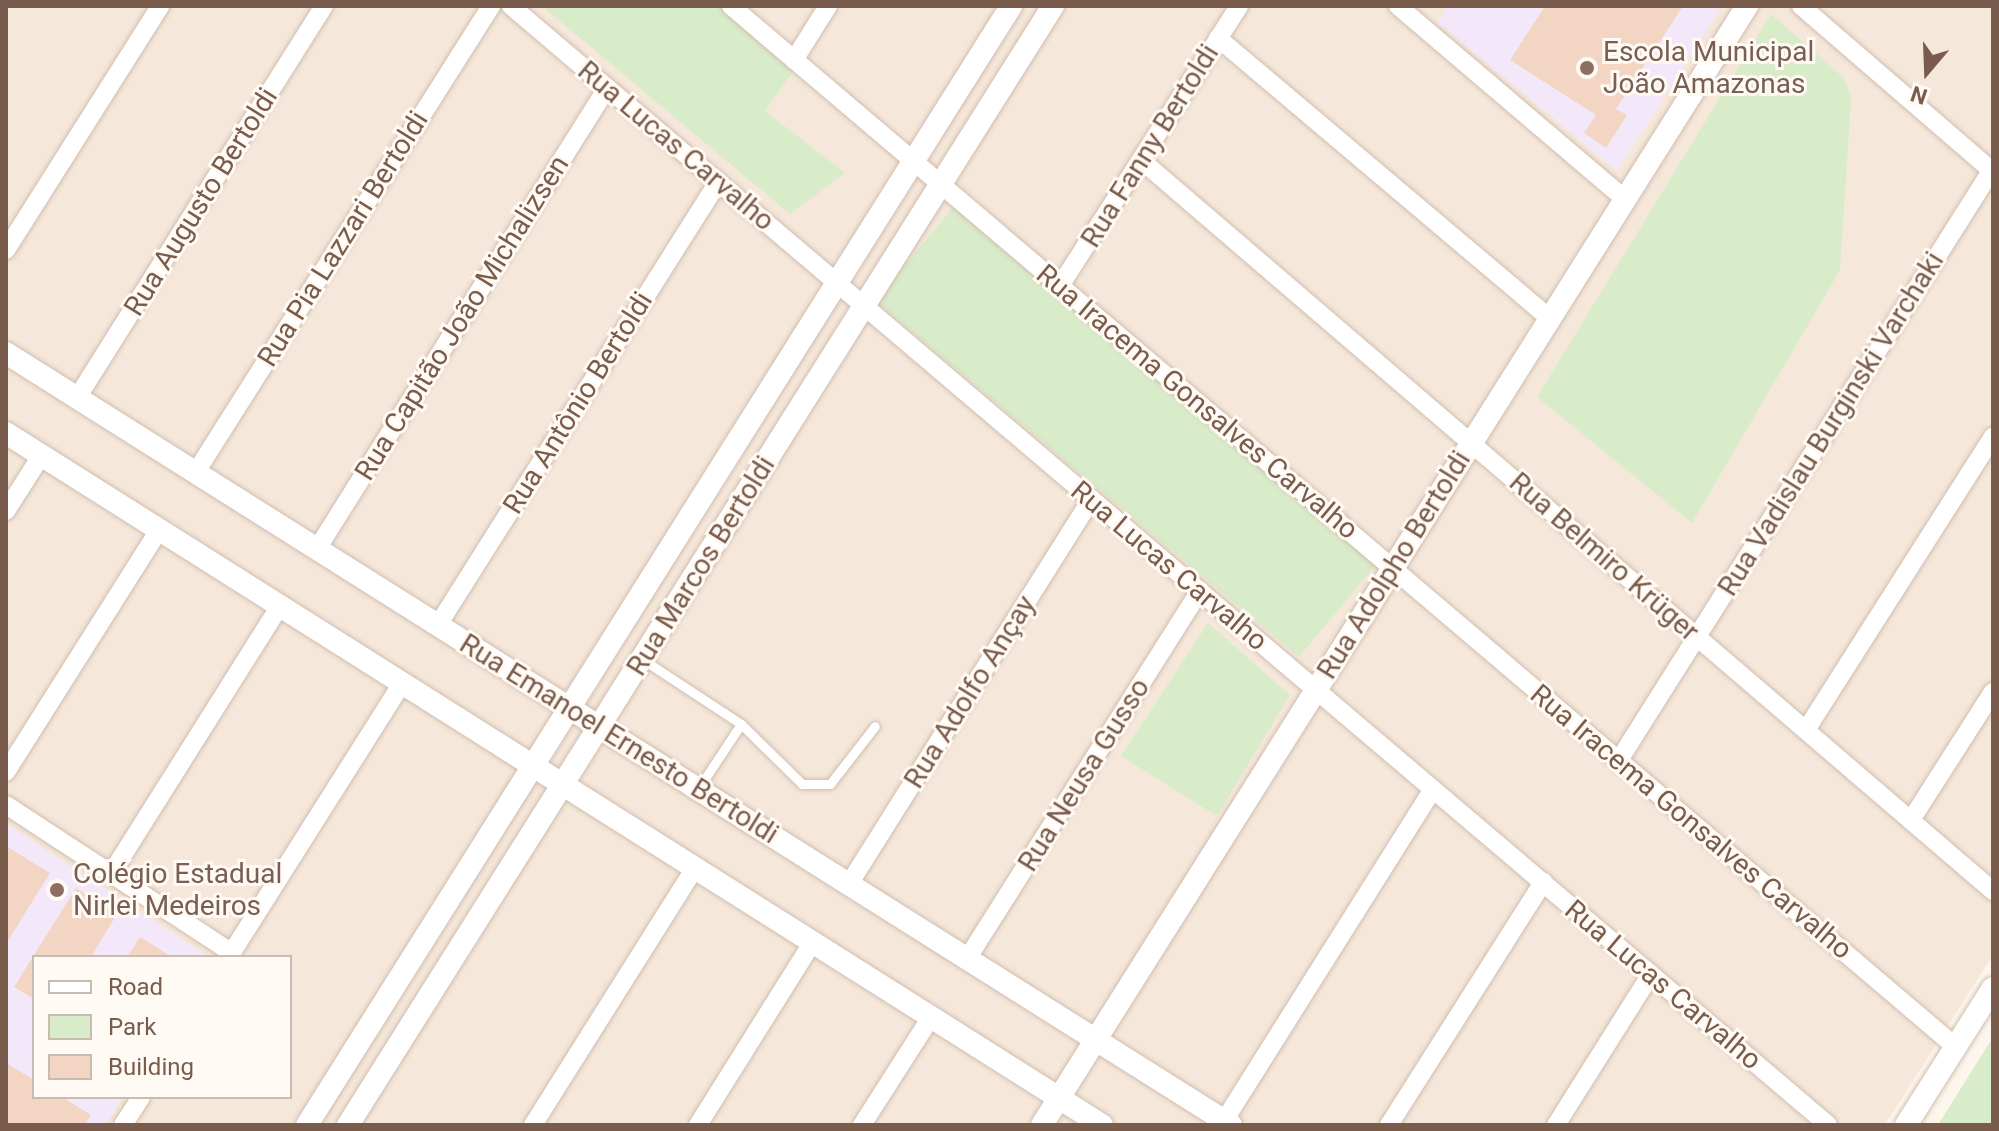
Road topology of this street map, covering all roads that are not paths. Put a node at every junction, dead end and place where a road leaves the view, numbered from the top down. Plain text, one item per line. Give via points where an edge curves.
1 (160, 6) edge
2 (324, 6) edge
3 (491, 6) edge
4 (511, 6) edge
5 (731, 6) edge
6 (828, 6) edge
7 (1011, 6) edge
8 (1053, 6) edge
9 (1239, 6) edge
10 (1398, 6) edge
11 (1747, 6) edge
12 (1801, 6) edge
13 (1218, 38) junction
14 (794, 60) junction
15 (607, 88) junction
16 (1141, 160) junction
17 (913, 161) junction
18 (1993, 170) edge
19 (718, 182) junction
20 (941, 184) junction
21 (1625, 199) junction
22 (6, 250) edge
23 (837, 283) junction
24 (1060, 286) junction
25 (865, 306) junction
26 (1550, 319) junction
27 (6, 353) edge
28 (77, 398) junction
29 (6, 433) edge
30 (1993, 437) edge
31 (1471, 443) junction
32 (41, 456) junction
33 (196, 472) junction
34 (1091, 499) junction
35 (6, 511) edge
36 (159, 530) junction
37 (317, 549) junction
38 (1392, 568) junction
39 (1200, 591) junction
40 (280, 606) junction
41 (438, 625) junction
42 (1697, 637) junction
43 (642, 659) junction
44 (402, 683) junction
45 (1316, 690) junction
46 (1993, 692) edge
47 (570, 708) junction
48 (741, 724) junction
49 (875, 726) dead end
50 (600, 727) junction
51 (1806, 730) junction
52 (1619, 760) junction
53 (533, 766) junction
54 (6, 772) edge
55 (563, 785) junction
56 (698, 789) junction
57 (1433, 789) junction
58 (6, 805) edge
59 (1911, 820) junction
60 (695, 868) junction
61 (111, 874) junction
62 (1543, 882) junction
63 (849, 884) junction
64 (1993, 891) edge
65 (813, 942) junction
66 (230, 955) edge
67 (967, 959) junction
68 (1651, 974) junction
69 (1993, 988) edge
70 (931, 1017) junction
71 (1096, 1040) junction
72 (1956, 1047) junction
73 (1059, 1098) junction
74 (140, 1099) edge
75 (1228, 1123) edge
76 (123, 1125) edge
77 (307, 1125) edge
78 (348, 1125) edge
79 (533, 1125) edge
80 (698, 1125) edge
81 (862, 1125) edge
82 (1042, 1125) edge
83 (1102, 1125) edge
84 (1389, 1125) edge
85 (1556, 1125) edge
86 (1828, 1125) edge
87 (1906, 1125) edge

1 - 22 street
2 - 28 street, Rua Augusto Bertoldi
3 - 33 street, Rua Pia Lazzari Bertoldi
4 - 15 street, Rua Lucas Carvalho
5 - 14 street, Rua Iracema Gonsalves Carvalho
6 - 14 street
7 - 17 street, Rua Marcos Bertoldi
8 - 20 street, Rua Marcos Bertoldi
9 - 13 street, Rua Fanny Bertoldi
10 - 21 street
11 - 21 street, Rua Adolpho Bertoldi
12 - 18 street
13 - 16 street, Rua Fanny Bertoldi
13 - 26 street
14 - 17 street, Rua Iracema Gonsalves Carvalho
15 - 19 street, Rua Lucas Carvalho
15 - 37 street, Rua Capitão João Michalizsen
16 - 24 street, Rua Fanny Bertoldi
16 - 31 street, Rua Belmiro Krüger
17 - 20 street, Rua Iracema Gonsalves Carvalho
17 - 23 street, Rua Marcos Bertoldi
18 - 42 street, Rua Vadislau Burginski Varchaki
19 - 23 street, Rua Lucas Carvalho
19 - 41 street, Rua Antônio Bertoldi
20 - 24 street, Rua Iracema Gonsalves Carvalho
20 - 25 street, Rua Marcos Bertoldi
21 - 26 street, Rua Adolpho Bertoldi
23 - 25 street, Rua Lucas Carvalho
23 - 47 street, Rua Marcos Bertoldi
24 - 38 street, Rua Iracema Gonsalves Carvalho
25 - 34 street, Rua Lucas Carvalho
25 - 43 street, Rua Marcos Bertoldi
26 - 31 street, Rua Adolpho Bertoldi
27 - 28 street, Rua Emanoel Ernesto Bertoldi
28 - 33 street, Rua Emanoel Ernesto Bertoldi
29 - 32 street
30 - 51 street
31 - 38 street, Rua Adolpho Bertoldi
31 - 42 street, Rua Belmiro Krüger
32 - 35 street
32 - 36 street
33 - 37 street, Rua Emanoel Ernesto Bertoldi
34 - 39 street, Rua Lucas Carvalho
34 - 63 street, Rua Adolfo Ançay
36 - 40 street
36 - 54 street
37 - 41 street, Rua Emanoel Ernesto Bertoldi
38 - 45 street, Rua Adolpho Bertoldi
38 - 52 street, Rua Iracema Gonsalves Carvalho
39 - 45 street, Rua Lucas Carvalho
39 - 67 street, Rua Neusa Gusso
40 - 44 street
40 - 61 street
41 - 47 street, Rua Emanoel Ernesto Bertoldi
42 - 51 street, Rua Belmiro Krüger
42 - 52 street, Rua Vadislau Burginski Varchaki
43 - 48 lane
43 - 50 street, Rua Marcos Bertoldi
44 - 53 street
44 - 66 street
45 - 57 street, Rua Lucas Carvalho
45 - 71 street, Rua Adolpho Bertoldi
46 - 59 street
47 - 50 street, Rua Emanoel Ernesto Bertoldi
47 - 53 street, Rua Marcos Bertoldi
48 - 49 lane via 786,774 823,789
48 - 56 lane
50 - 55 street, Rua Marcos Bertoldi
50 - 56 street, Rua Emanoel Ernesto Bertoldi
51 - 59 street, Rua Belmiro Krüger
52 - 72 street, Rua Iracema Gonsalves Carvalho
53 - 55 street
53 - 77 street, Rua Marcos Bertoldi
55 - 60 street
55 - 78 street, Rua Marcos Bertoldi
56 - 63 street, Rua Emanoel Ernesto Bertoldi
57 - 62 street, Rua Lucas Carvalho
57 - 75 street
58 - 61 street
59 - 64 street, Rua Belmiro Krüger
60 - 65 street
60 - 79 street
61 - 66 street
62 - 68 street, Rua Lucas Carvalho
62 - 84 street
63 - 67 street, Rua Emanoel Ernesto Bertoldi
65 - 70 street
65 - 80 street
67 - 71 street, Rua Emanoel Ernesto Bertoldi
68 - 85 street
68 - 86 street, Rua Lucas Carvalho
69 - 72 street
70 - 73 street
70 - 81 street
71 - 73 street, Rua Adolpho Bertoldi
71 - 75 street, Rua Emanoel Ernesto Bertoldi
72 - 87 street
73 - 82 street, Rua Adolpho Bertoldi
73 - 83 street
74 - 76 street

